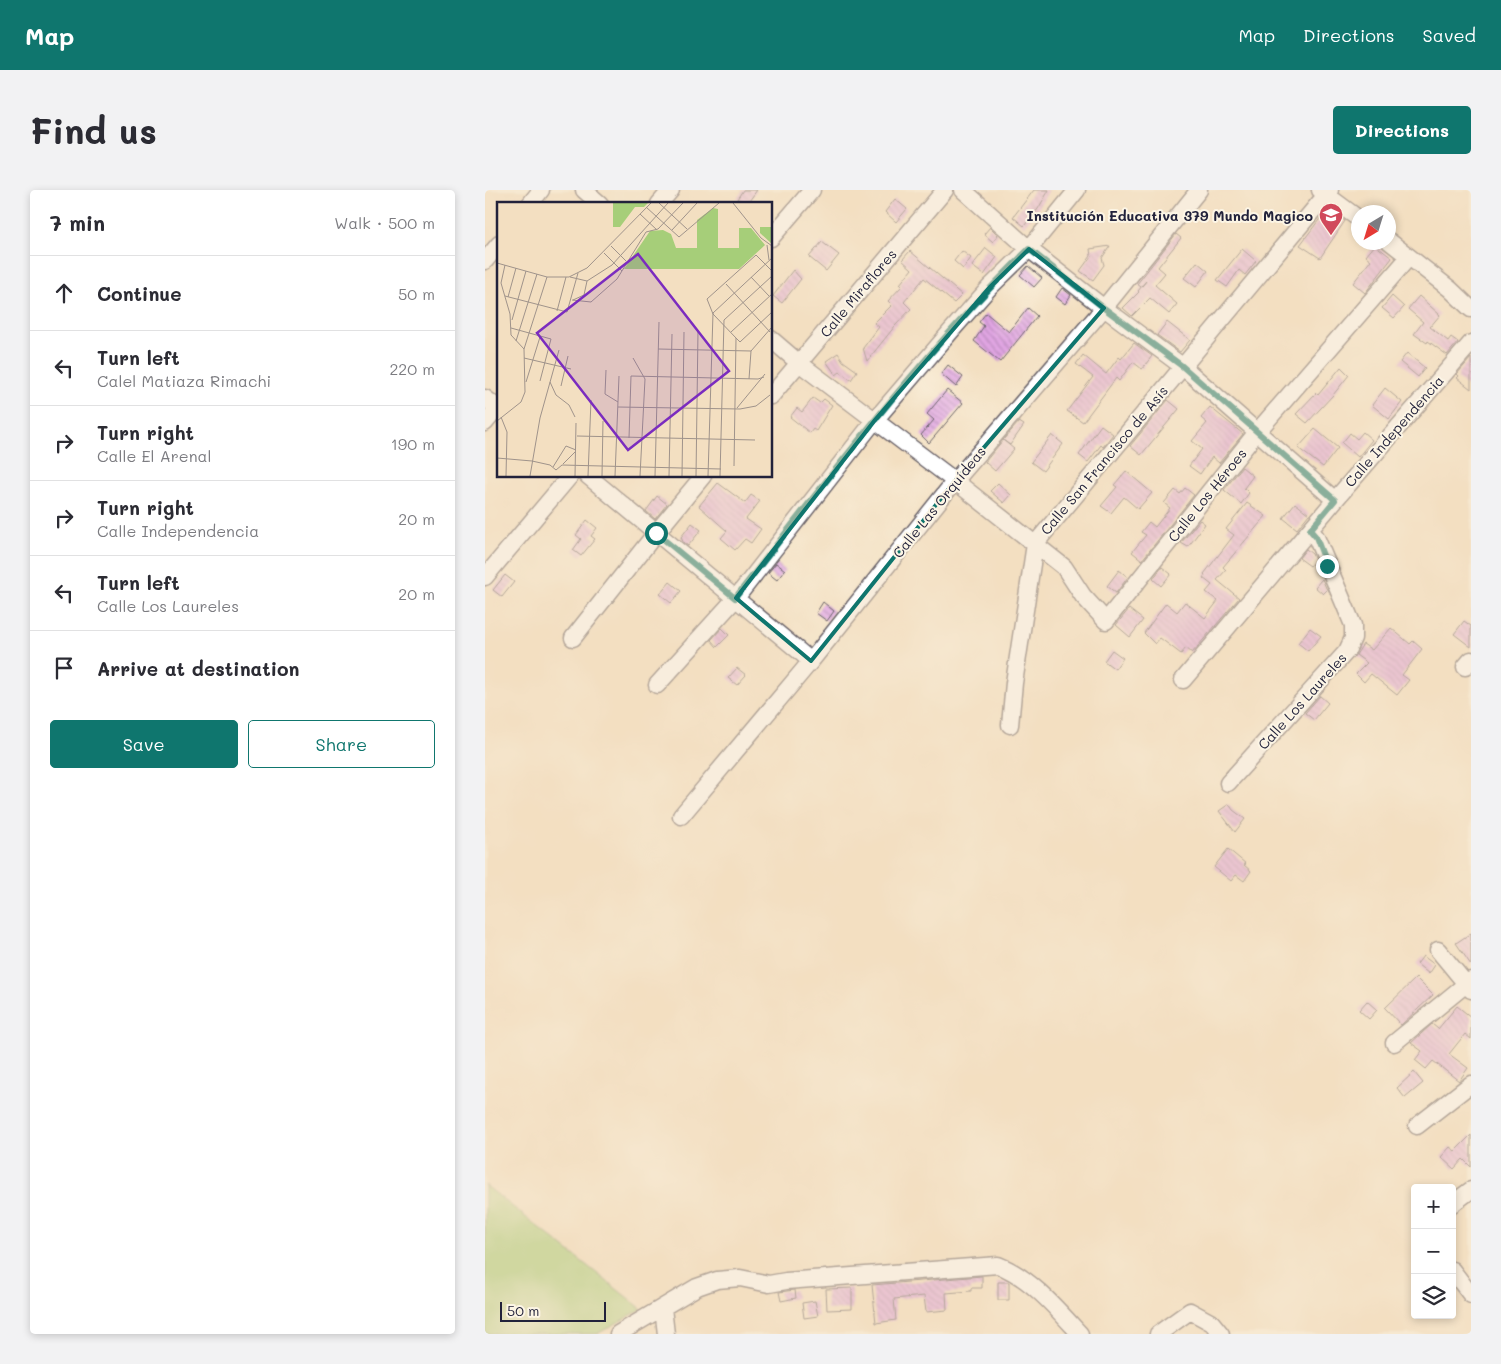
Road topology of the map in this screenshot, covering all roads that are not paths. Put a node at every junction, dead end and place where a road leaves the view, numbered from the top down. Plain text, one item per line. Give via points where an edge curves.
1 (541, 190) edge
2 (584, 190) edge
3 (671, 190) edge
4 (811, 190) edge
5 (945, 190) edge
6 (963, 190) edge
7 (1077, 190) edge
8 (1199, 190) edge
9 (1325, 191) edge
10 (532, 202) edge
11 (599, 202) edge
12 (661, 202) edge
13 (1351, 212) edge
14 (773, 236) edge
15 (497, 246) edge
16 (1396, 247) edge
17 (1029, 249) junction
18 (1409, 257) junction
19 (485, 261) edge
20 (1104, 308) junction
21 (1471, 310) edge
22 (773, 341) edge
23 (1471, 343) edge
24 (799, 363) junction
25 (1182, 366) junction
26 (773, 394) edge
27 (495, 405) edge
28 (875, 420) junction
29 (485, 423) edge
30 (1257, 432) junction
31 (568, 478) edge
32 (590, 478) edge
33 (701, 478) edge
34 (955, 481) junction
35 (1335, 500) junction
36 (1310, 530) junction
37 (656, 533) junction
38 (1035, 544) junction
39 (485, 577) edge
40 (735, 598) junction
41 (573, 638) dead end
42 (811, 661) junction
43 (1183, 680) dead end
44 (657, 685) dead end
45 (1010, 725) dead end
46 (1228, 783) dead end
47 (681, 816) dead end
48 (1438, 950) dead end
49 (1469, 985) edge
50 (1395, 1043) dead end
51 (1471, 1084) edge
52 (1417, 1126) dead end
53 (1471, 1190) edge
54 (1456, 1201) edge
55 (1455, 1274) edge
56 (1470, 1292) edge
57 (663, 1308) junction
58 (1217, 1328) edge
59 (618, 1334) edge
60 (666, 1334) edge
61 (1080, 1334) edge
62 (1158, 1334) edge

1 - 10 street
2 - 11 street
3 - 12 street
4 - 14 street
5 - 24 street, Calle Miraflores
6 - 17 street
7 - 17 street
8 - 20 street, Calle Las Orquídeas
9 - 13 street
9 - 25 street, Calle San Francisco de Asís
15 - 19 street
16 - 18 street
17 - 20 street
17 - 28 street via 989,288
18 - 21 street
18 - 30 street, Calle Los Héroes
20 - 25 street
20 - 34 street, Calle Las Orquídeas
22 - 24 street
23 - 35 street, Calle Independencia
24 - 26 street, Calle Miraflores
24 - 28 street
25 - 30 street
25 - 38 street, Calle San Francisco de Asís
27 - 29 street
28 - 34 street
28 - 40 street
30 - 35 street
30 - 38 street, Calle Los Héroes via 1106,621 1083,596 1064,567
31 - 39 street
32 - 37 street
33 - 37 street
34 - 38 street
34 - 42 street, Calle Las Orquídeas
35 - 36 street, Calle Independencia
36 - 43 street, Calle Independencia
36 - 46 street, Calle Los Laureles via 1316,537 1353,625 1353,638 1347,651
37 - 40 street
37 - 41 street
38 - 45 street, Calle San Francisco de Asís
40 - 42 street
40 - 44 street
42 - 47 street, Calle Las Orquídeas
48 - 49 street
49 - 50 street
51 - 52 street
53 - 54 street
55 - 56 street
57 - 59 street
57 - 60 street
57 - 61 street via 697,1287 728,1279 769,1284 997,1265 1009,1269 1030,1285
58 - 62 street via 1190,1312

